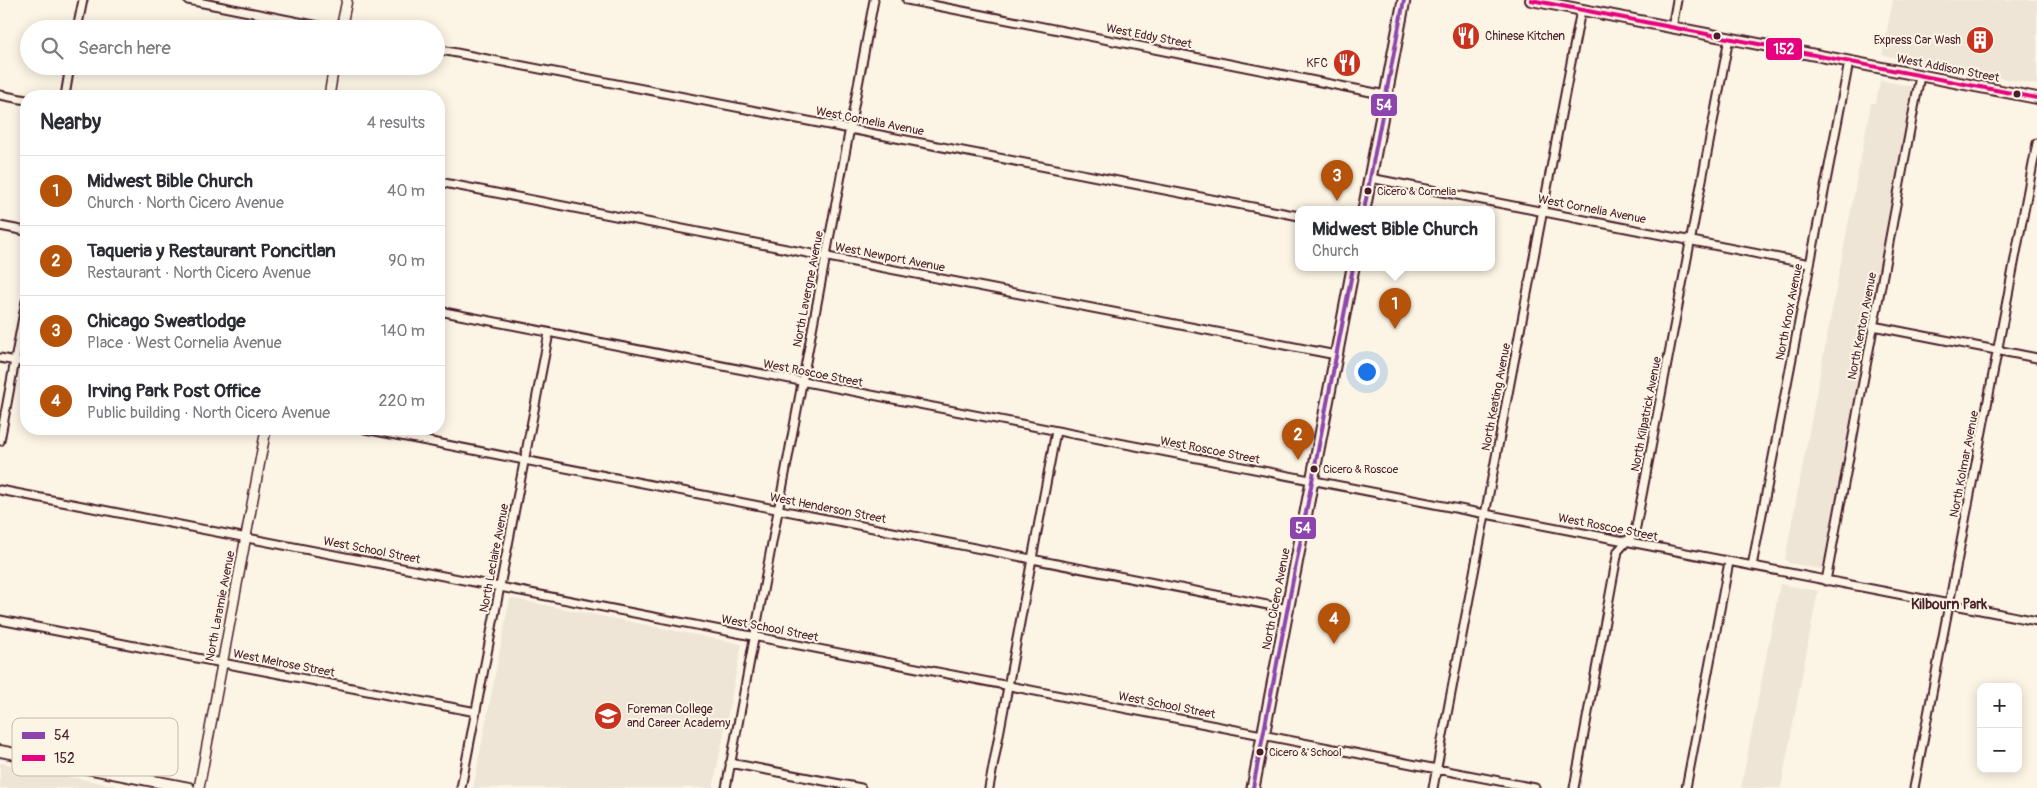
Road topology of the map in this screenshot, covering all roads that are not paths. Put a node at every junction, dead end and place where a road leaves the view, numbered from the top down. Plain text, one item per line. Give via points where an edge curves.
1 (83, 0) edge
2 (188, 0) edge
3 (347, 0) edge
4 (874, 0) edge
5 (907, 0) edge
6 (1404, 0) edge
7 (1531, 0) edge
8 (1677, 0) edge
9 (1581, 10) junction
10 (79, 20) edge
11 (289, 20) edge
12 (343, 20) edge
13 (1672, 28) junction
14 (1729, 38) junction
15 (445, 51) edge
16 (1849, 62) junction
17 (68, 75) edge
18 (332, 75) edge
19 (1920, 76) junction
20 (66, 90) edge
21 (330, 90) edge
22 (0, 95) edge
23 (1386, 95) junction
24 (2037, 98) edge
25 (20, 99) edge
26 (850, 129) junction
27 (2037, 143) edge
28 (1370, 178) junction
29 (445, 183) edge
30 (1365, 206) edge
31 (1543, 211) junction
32 (1295, 215) edge
33 (0, 226) edge
34 (20, 230) edge
35 (1690, 240) junction
36 (826, 256) junction
37 (1810, 264) junction
38 (1352, 271) edge
39 (445, 312) edge
40 (1873, 326) junction
41 (549, 333) junction
42 (20, 334) edge
43 (1997, 350) junction
44 (1336, 355) junction
45 (0, 358) edge
46 (2037, 358) edge
47 (15, 361) junction
48 (20, 362) edge
49 (802, 382) junction
50 (1056, 431) junction
51 (265, 435) edge
52 (396, 435) edge
53 (0, 441) edge
54 (524, 460) junction
55 (1312, 481) junction
56 (0, 490) edge
57 (778, 509) junction
58 (1485, 515) junction
59 (246, 538) junction
60 (1626, 542) junction
61 (1032, 559) junction
62 (1729, 562) junction
63 (1752, 566) junction
64 (1826, 581) junction
65 (500, 586) junction
66 (1949, 604) junction
67 (1288, 609) junction
68 (0, 620) edge
69 (2037, 621) edge
70 (754, 636) junction
71 (222, 663) junction
72 (1008, 685) junction
73 (476, 712) junction
74 (1264, 735) junction
75 (730, 763) junction
76 (1437, 769) junction
77 (128, 776) edge
78 (189, 788) edge
79 (199, 788) edge
80 (462, 788) edge
81 (726, 788) edge
82 (861, 788) edge
83 (988, 788) edge
84 (1253, 788) edge
85 (1433, 788) edge
86 (1535, 788) edge
87 (1574, 788) edge
88 (1686, 788) edge
89 (1914, 788) edge

1 - 10 street
2 - 11 street
3 - 12 street
4 - 26 street, North Lavergne Avenue
5 - 23 street, West Eddy Street
6 - 23 main road
7 - 9 main road, West Addison Street
8 - 13 street
9 - 13 main road, West Addison Street
9 - 31 street, North Keating Avenue
13 - 14 main road, West Addison Street
14 - 16 main road, West Addison Street
14 - 35 street, North Kilpatrick Avenue
15 - 26 street, West Cornelia Avenue
16 - 19 main road, West Addison Street
16 - 37 street, North Knox Avenue
17 - 20 street
18 - 21 street
19 - 24 main road, West Addison Street
19 - 40 street, North Kenton Avenue
22 - 25 street
23 - 28 main road
26 - 32 street, West Cornelia Avenue
26 - 36 street, North Lavergne Avenue
27 - 43 street, North Kolmar Avenue
28 - 30 main road
28 - 31 street, West Cornelia Avenue
29 - 36 street, West Newport Avenue
31 - 35 street, West Cornelia Avenue
31 - 58 street, North Keating Avenue
33 - 34 street
35 - 37 street, West Cornelia Avenue
35 - 60 street, North Kilpatrick Avenue via 1635,532
36 - 44 street, West Newport Avenue
36 - 49 street, North Lavergne Avenue
37 - 63 street, North Knox Avenue
38 - 44 main road, North Cicero Avenue
39 - 41 street, West Roscoe Street
40 - 43 street
40 - 64 street, North Kenton Avenue
41 - 49 street, West Roscoe Street
41 - 54 street, North Leclaire Avenue
42 - 47 street
43 - 46 street
43 - 66 street, North Kolmar Avenue
44 - 55 main road, North Cicero Avenue
45 - 47 street
47 - 48 street
47 - 53 street
49 - 50 street, West Roscoe Street
49 - 57 street, North Lavergne Avenue
50 - 55 street, West Roscoe Street
50 - 61 street
51 - 59 street, North Laramie Avenue
52 - 54 street, West Henderson Street
54 - 57 street, West Henderson Street
54 - 65 street, North Leclaire Avenue
55 - 58 street, West Roscoe Street
55 - 67 main road, North Cicero Avenue
56 - 59 street, West School Street
57 - 61 street, West Henderson Street
57 - 70 street, North Lavergne Avenue
58 - 60 street, West Roscoe Street
58 - 76 street, North Keating Avenue
59 - 65 street, West School Street
59 - 71 street, North Laramie Avenue
60 - 62 street, West Roscoe Street
60 - 87 street, North Kilpatrick Avenue via 1618,551
61 - 67 street, West Henderson Street
61 - 72 street
62 - 63 street, West Roscoe Street
62 - 88 street
63 - 64 street, West Roscoe Street
64 - 66 street, West Roscoe Street
65 - 70 street, West School Street
65 - 73 street, North Leclaire Avenue
66 - 69 street, West Roscoe Street
66 - 89 street, North Kolmar Avenue
67 - 74 main road, North Cicero Avenue
68 - 71 street, West Melrose Street
70 - 72 street, West School Street
70 - 75 street, North Lavergne Avenue
71 - 73 street, West Melrose Street
71 - 79 street, North Laramie Avenue
72 - 74 street, West School Street
72 - 83 street
73 - 80 street, North Leclaire Avenue
74 - 76 street, West School Street
74 - 84 main road, North Cicero Avenue
75 - 81 street, North Lavergne Avenue
75 - 82 street
76 - 85 street, North Keating Avenue
76 - 86 street, West School Street
77 - 78 main road

